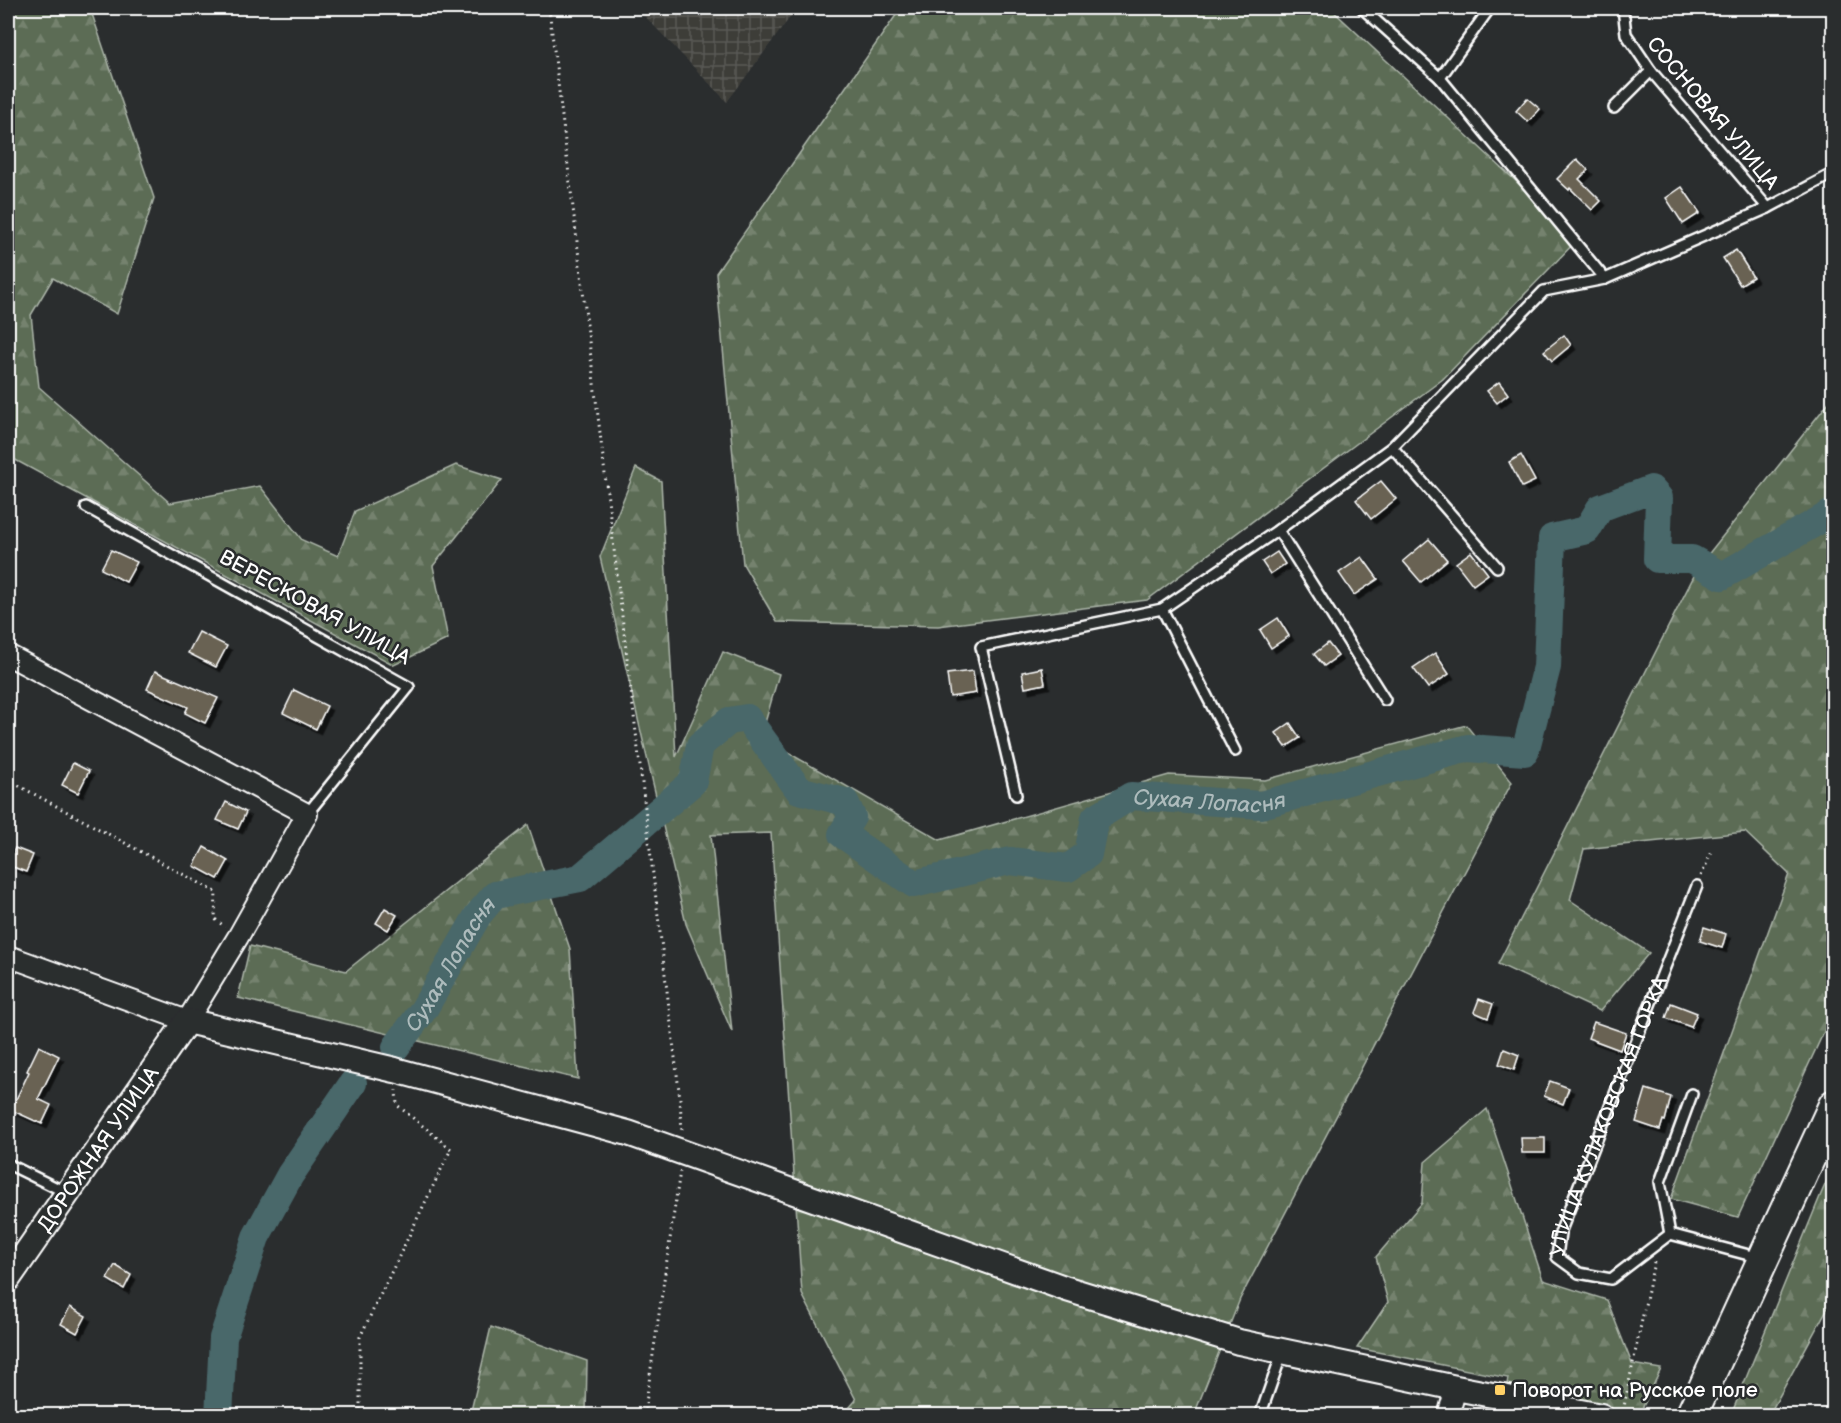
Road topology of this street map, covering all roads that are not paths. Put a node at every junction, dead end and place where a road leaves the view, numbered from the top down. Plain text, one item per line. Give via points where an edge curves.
1 (1362, 8) edge
2 (1490, 8) edge
3 (1623, 8) edge
4 (1651, 71) junction
5 (1440, 78) junction
6 (1614, 108) dead end
7 (1833, 173) edge
8 (1768, 207) junction
9 (1605, 279) junction
10 (1392, 447) junction
11 (86, 507) dead end
12 (1278, 530) junction
13 (1497, 567) dead end
14 (1162, 609) junction
15 (8, 655) edge
16 (1385, 700) dead end
17 (1235, 751) dead end
18 (1016, 795) dead end
19 (307, 814) junction
20 (1697, 886) road end
21 (8, 956) edge
22 (187, 1021) junction
23 (1692, 1094) dead end
24 (1833, 1105) edge
25 (8, 1164) edge
26 (67, 1193) junction
27 (1670, 1234) junction
28 (1763, 1258) junction
29 (8, 1279) edge
30 (1282, 1351) junction
31 (1456, 1388) junction
32 (1260, 1416) edge
33 (1448, 1416) edge
34 (1601, 1416) edge
35 (1691, 1416) edge

1 - 5 lane
2 - 5 lane
3 - 4 lane, СОСНОВАЯ УЛИЦА via 1626,34
4 - 6 lane
4 - 8 lane, СОСНОВАЯ УЛИЦА
5 - 9 lane
7 - 8 lane
8 - 9 lane
9 - 10 lane via 1544,291
10 - 12 lane
10 - 13 lane
11 - 19 lane, ВЕРЕСКОВАЯ УЛИЦА via 409,687
12 - 14 lane
12 - 16 lane
14 - 17 lane
14 - 18 lane via 981,647
15 - 19 street
19 - 22 street, ВЕРЕСКОВАЯ УЛИЦА
20 - 27 lane, УЛИЦА КУЛАКОВСКАЯ ГОРКА via 1560,1233 1557,1257 1579,1273 1611,1279
21 - 22 street
22 - 26 street, ДОРОЖНАЯ УЛИЦА
22 - 30 street via 395,1070 628,1132 1067,1289 1239,1342
23 - 27 lane via 1660,1182
24 - 28 main road
25 - 26 lane
26 - 29 street, ДОРОЖНАЯ УЛИЦА via 20,1255
27 - 28 lane
28 - 35 main road
30 - 31 street
30 - 32 lane
31 - 33 street
31 - 34 street

